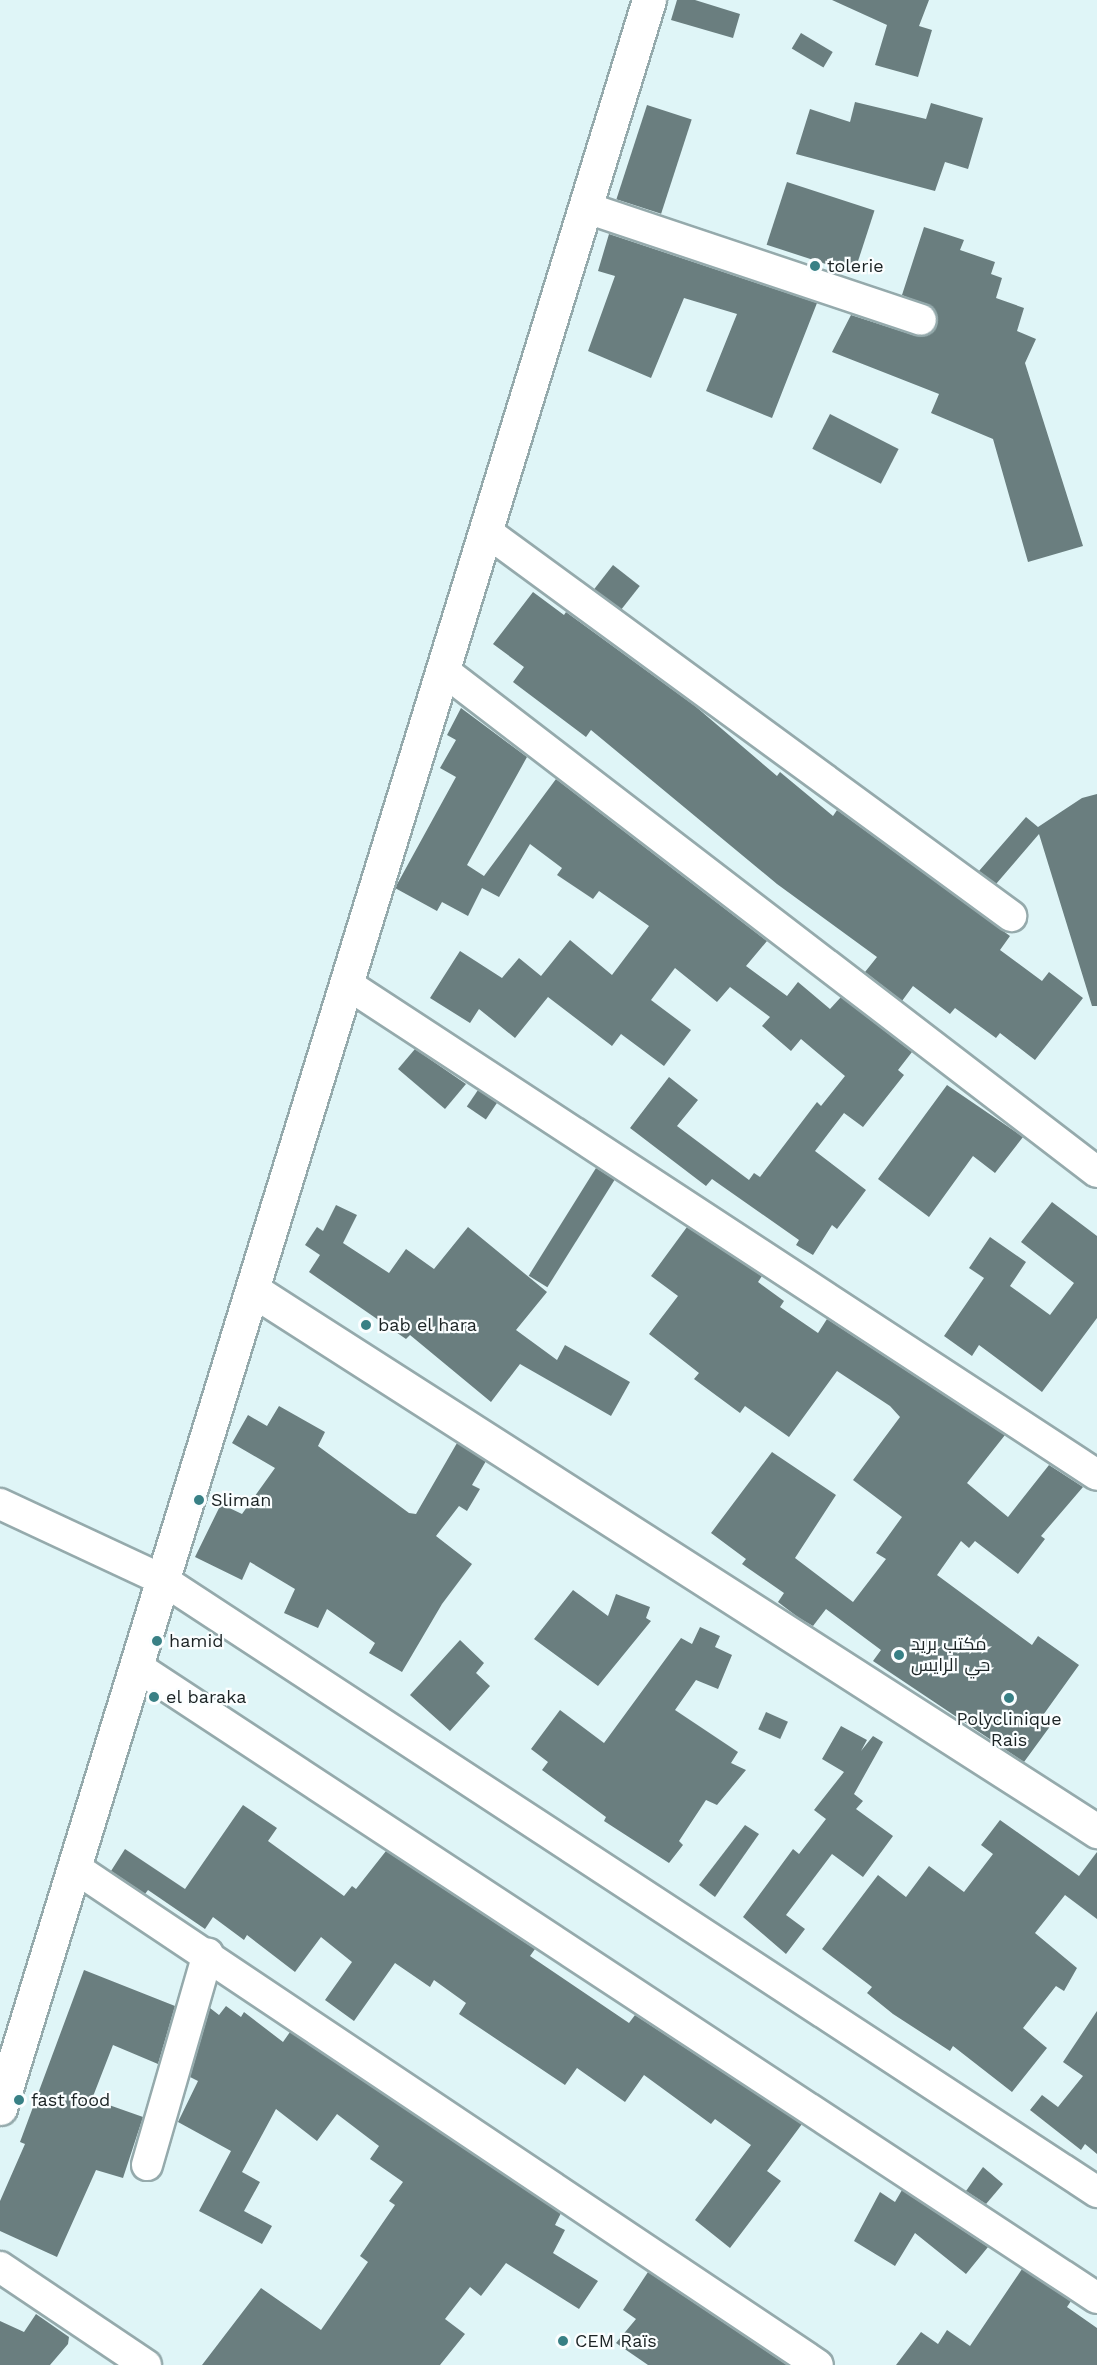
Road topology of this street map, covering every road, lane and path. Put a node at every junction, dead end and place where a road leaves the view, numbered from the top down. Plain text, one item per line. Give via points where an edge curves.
1 (649, 0) edge
2 (587, 208) junction
3 (921, 320) dead end
4 (487, 532) junction
5 (444, 671) junction
6 (1011, 916) dead end
7 (347, 984) junction
8 (1097, 1172) edge
9 (252, 1290) junction
10 (1097, 1475) edge
11 (0, 1504) edge
12 (163, 1580) junction
13 (136, 1666) junction
14 (1097, 1831) edge
15 (74, 1867) junction
16 (208, 1954) junction
17 (0, 2108) edge
18 (147, 2165) dead end
19 (1097, 2192) edge
20 (0, 2267) edge
21 (1097, 2298) edge
22 (146, 2365) edge
23 (818, 2365) edge

1 - 2 main road
2 - 3 street
2 - 4 main road
4 - 5 main road
4 - 6 street
5 - 7 main road
5 - 8 street
7 - 9 main road
7 - 10 street
9 - 12 main road
9 - 14 main road
11 - 12 street
12 - 13 main road
12 - 19 street
13 - 15 main road
13 - 21 street
15 - 16 street
15 - 17 main road
16 - 18 street
16 - 23 street
20 - 22 street

